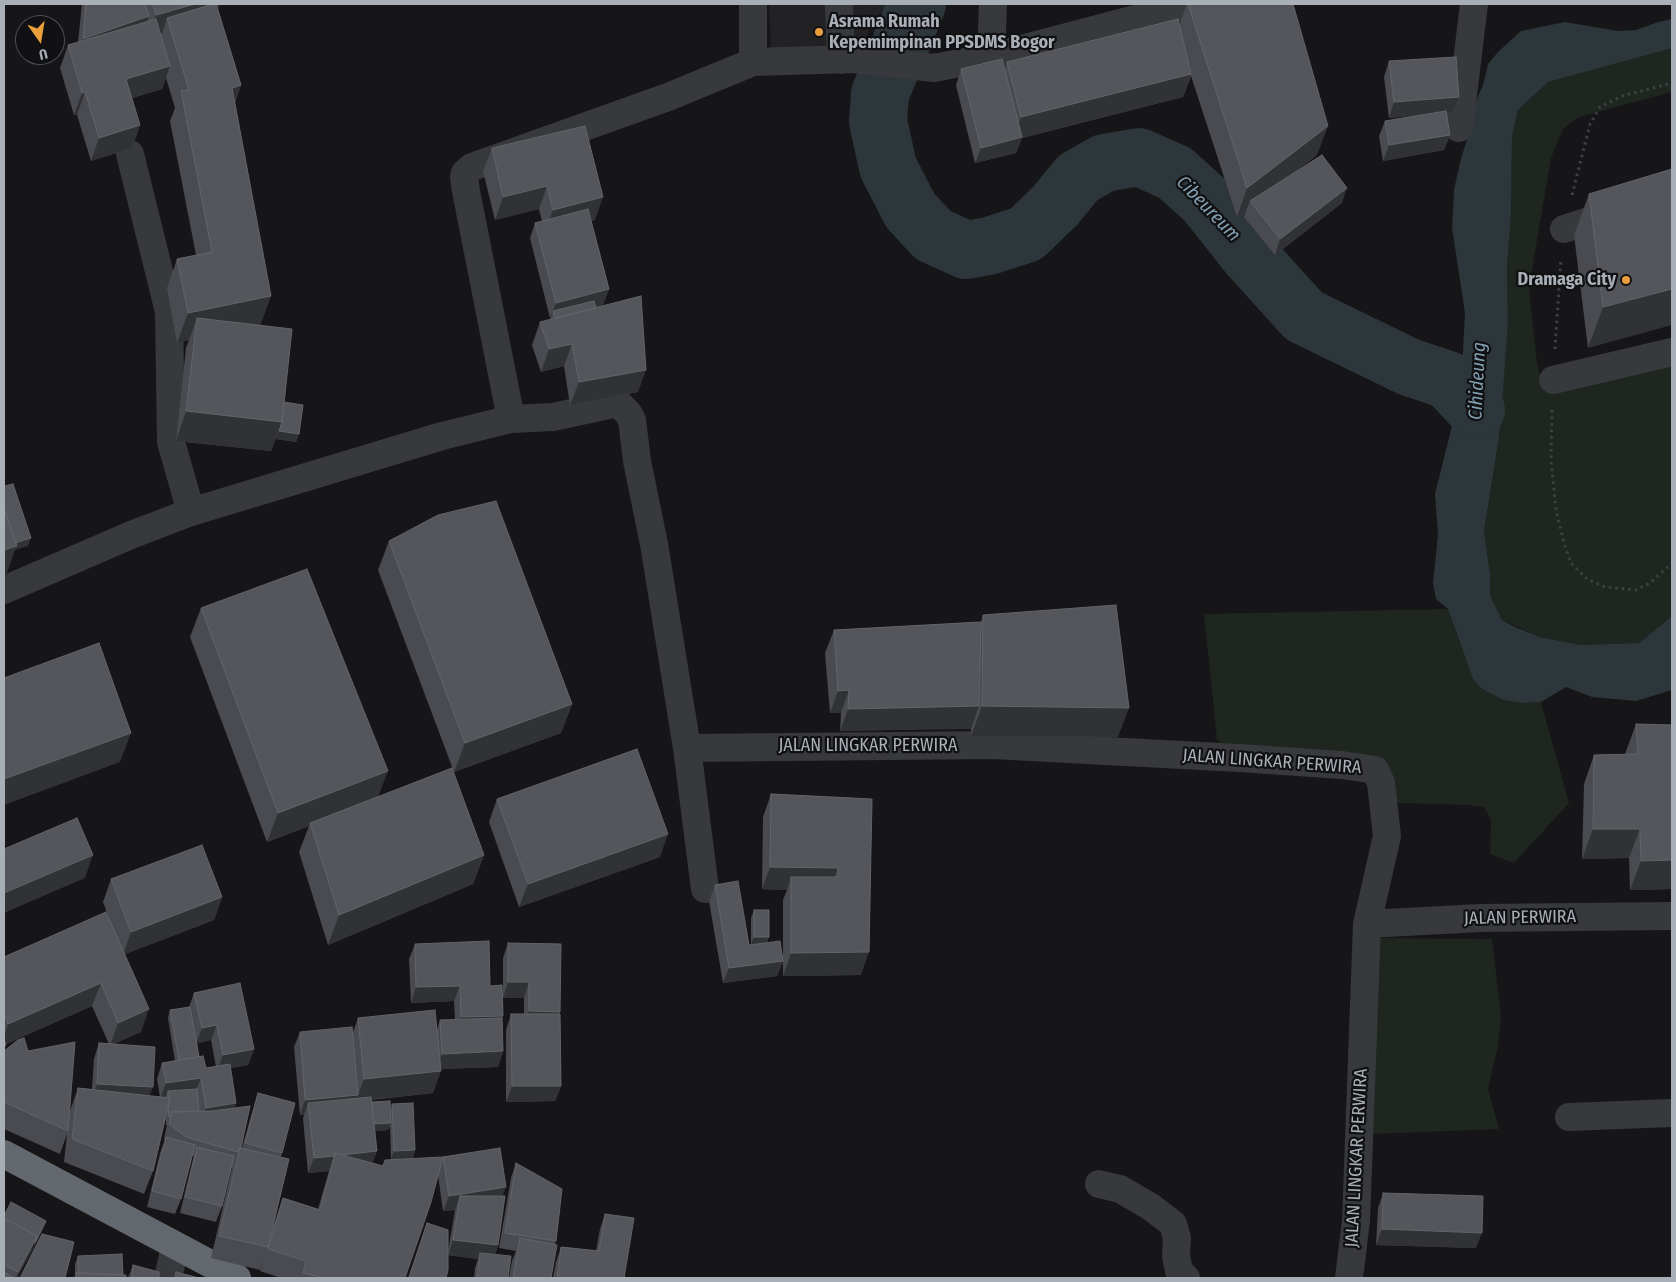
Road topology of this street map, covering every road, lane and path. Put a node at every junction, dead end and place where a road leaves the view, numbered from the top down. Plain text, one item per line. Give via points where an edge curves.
1 (753, 4) edge
2 (839, 4) edge
3 (993, 4) edge
4 (1192, 4) edge
5 (1474, 4) edge
6 (991, 57) junction
7 (847, 59) junction
8 (753, 62) junction
9 (1672, 83) edge
10 (1459, 128) dead end
11 (130, 154) dead end
12 (1672, 194) edge
13 (1564, 229) junction
14 (1672, 352) edge
15 (1553, 380) junction
16 (511, 420) junction
17 (191, 512) junction
18 (1672, 563) edge
19 (4, 590) edge
20 (687, 748) junction
21 (705, 889) dead end
22 (1672, 916) edge
23 (1367, 924) junction
24 (1672, 1113) edge
25 (1569, 1117) dead end
26 (4, 1154) edge
27 (1099, 1184) dead end
28 (175, 1247) junction
29 (168, 1278) edge
30 (237, 1278) edge
31 (1186, 1278) edge
32 (1349, 1278) edge

1 - 8 street
2 - 7 street
3 - 6 street
4 - 6 street
5 - 10 street
6 - 7 street via 934,68
7 - 8 street
8 - 16 street via 465,172
9 - 13 path via 1622,96 1600,107 1590,124
11 - 17 street via 169,312 171,442
12 - 13 street
13 - 15 path
14 - 15 street
15 - 18 path via 1551,460 1556,510 1571,563 1587,579 1604,587 1636,590 1650,583
16 - 17 street via 442,436
16 - 20 street via 553,417 618,403 632,420
17 - 19 street
20 - 21 street
20 - 23 street, JALAN LINGKAR PERWIRA via 993,745 1239,758 1375,770 1381,783 1387,836
22 - 23 street, JALAN PERWIRA via 1487,918
23 - 32 street, JALAN LINGKAR PERWIRA via 1356,1221
24 - 25 street
26 - 28 highway
27 - 31 street via 1120,1190 1173,1224 1179,1272
28 - 29 street
28 - 30 highway

